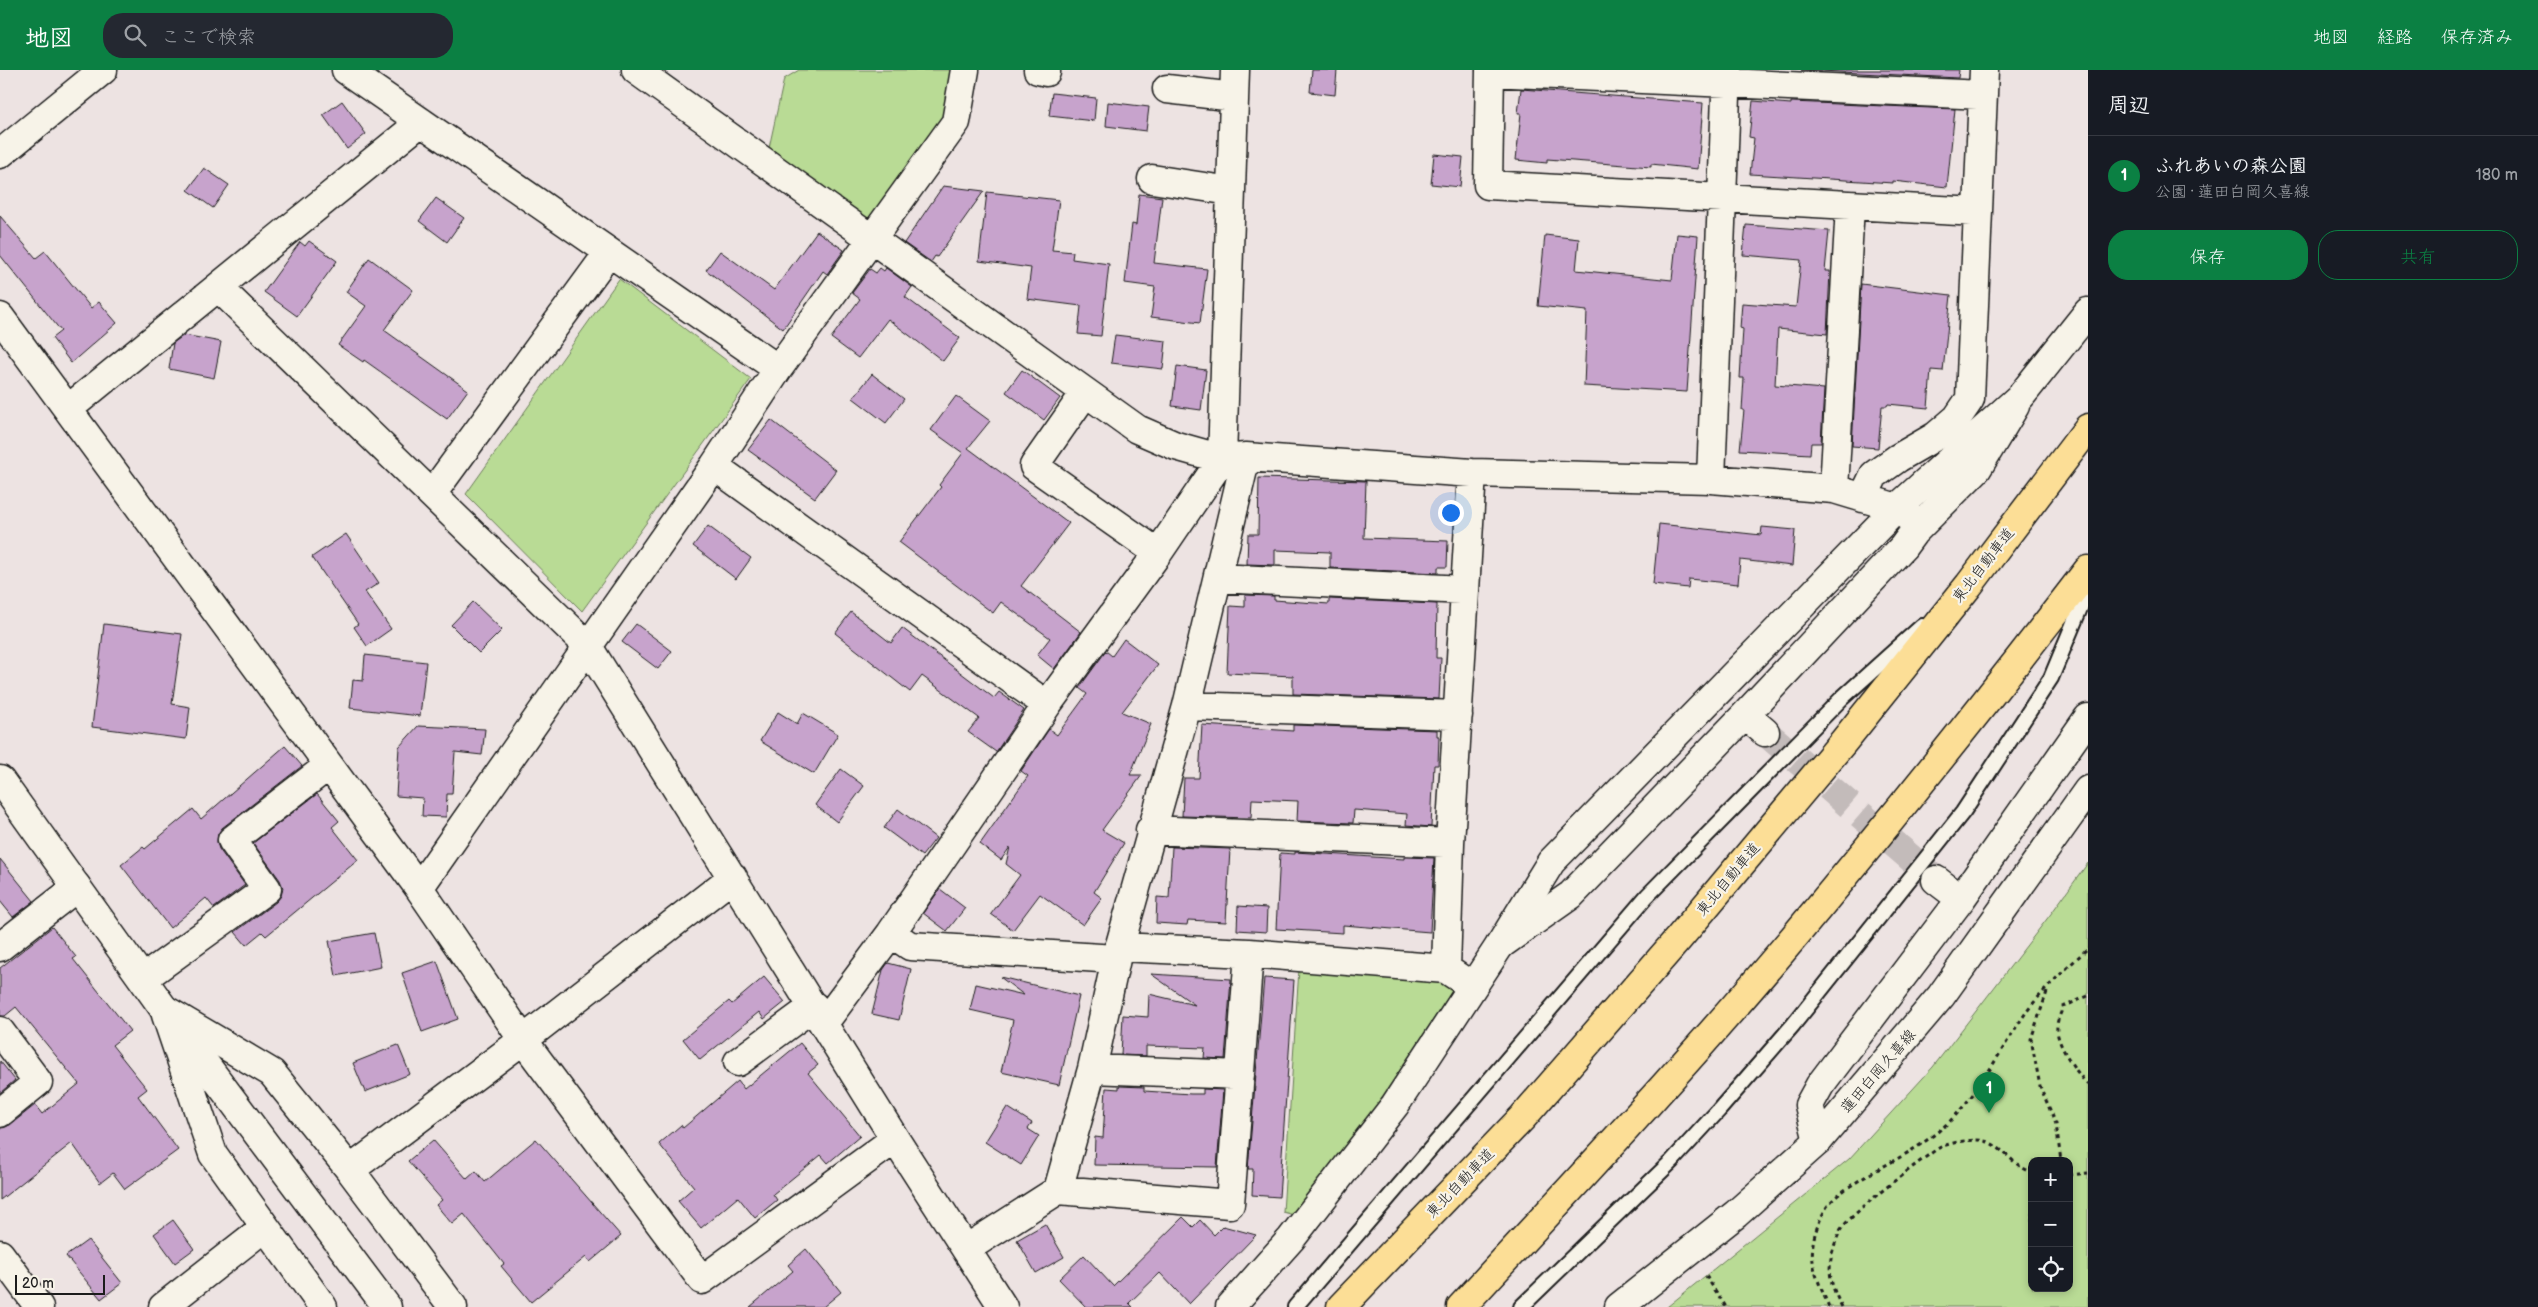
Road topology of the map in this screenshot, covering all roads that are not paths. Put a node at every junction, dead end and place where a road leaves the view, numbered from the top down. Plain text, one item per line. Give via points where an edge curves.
1 (103, 70) edge
2 (346, 70) edge
3 (636, 70) edge
4 (965, 70) edge
5 (1235, 70) edge
6 (1490, 71) edge
7 (1727, 76) edge
8 (1983, 82) edge
9 (1167, 89) dead end
10 (1234, 97) junction
11 (421, 122) junction
12 (0, 154) edge
13 (1152, 179) dead end
14 (1231, 191) junction
15 (1721, 198) junction
16 (1850, 206) junction
17 (1977, 212) junction
18 (873, 239) junction
19 (608, 252) junction
20 (218, 287) junction
21 (2088, 312) edge
22 (0, 317) edge
23 (778, 369) junction
24 (1085, 392) junction
25 (2020, 396) junction
26 (68, 409) junction
27 (2088, 428) edge
28 (1234, 458) junction
29 (714, 466) junction
30 (1472, 473) junction
31 (1711, 480) junction
32 (1834, 489) junction
33 (432, 494) junction
34 (1863, 498) junction
35 (1897, 508) junction
36 (1914, 532) junction
37 (1158, 553) junction
38 (2088, 570) edge
39 (1218, 578) junction
40 (1969, 585) junction
41 (2088, 589) edge
42 (1465, 590) junction
43 (587, 644) junction
44 (1047, 705) junction
45 (1187, 706) junction
46 (1458, 715) junction
47 (2088, 718) edge
48 (328, 766) junction
49 (0, 780) edge
50 (2088, 790) edge
51 (1150, 830) junction
52 (1450, 843) junction
53 (732, 876) junction
54 (1936, 880) tunnel mouth
55 (77, 888) junction
56 (419, 888) junction
57 (1961, 899) junction
58 (891, 933) junction
59 (1500, 945) junction
60 (0, 947) edge
61 (1118, 953) junction
62 (1249, 953) junction
63 (1446, 969) junction
64 (144, 978) junction
65 (1473, 987) junction
66 (164, 1009) junction
67 (819, 1015) junction
68 (0, 1031) edge
69 (523, 1040) junction
70 (738, 1062) dead end
71 (1092, 1069) junction
72 (1240, 1075) junction
73 (0, 1113) edge
74 (895, 1139) junction
75 (1818, 1141) junction
76 (350, 1170) junction
77 (1058, 1190) junction
78 (265, 1227) junction
79 (966, 1249) junction
80 (0, 1254) edge
81 (39, 1307) edge
82 (162, 1307) edge
83 (323, 1307) edge
84 (387, 1307) edge
85 (454, 1307) edge
86 (1003, 1307) edge
87 (1230, 1307) edge
88 (1295, 1307) edge
89 (1341, 1307) edge
90 (1461, 1307) edge
91 (1522, 1307) edge
92 (1619, 1307) edge

1 - 12 street
2 - 11 street
3 - 18 street
4 - 18 street via 956,122
5 - 10 street
6 - 7 street
6 - 15 street via 1488,185
7 - 8 street
7 - 15 street
8 - 17 street
9 - 10 street
10 - 14 street
11 - 19 street
11 - 20 street
13 - 14 street
14 - 28 street
15 - 16 street
15 - 31 street
16 - 17 street
16 - 32 street
17 - 34 street via 1970,399 1957,418 1936,436 1874,475
18 - 23 street
18 - 24 street
19 - 23 street
19 - 33 street
20 - 26 street
20 - 33 street
21 - 25 street
22 - 26 street
23 - 29 street
24 - 28 street via 1137,429 1176,446
24 - 37 street via 1034,466
25 - 35 street
25 - 36 street via 1977,469
26 - 48 street
27 - 40 highway, 東北自動車道
28 - 30 street
28 - 37 street
28 - 39 street
29 - 43 street
29 - 44 street
30 - 31 street
30 - 42 street
31 - 32 street
32 - 34 street
33 - 43 street
34 - 35 street
35 - 36 street via 1912,520
35 - 59 street via 1551,862
36 - 59 street via 1755,724 1571,895
37 - 44 street
38 - 90 highway via 1799,932 1631,1123
39 - 42 street
39 - 45 street
40 - 88 lane via 1842,698 1647,896
40 - 89 highway, 東北自動車道 via 1679,938 1523,1117
41 - 91 lane via 2051,678 1950,828 1793,1025 1719,1110 1672,1161
42 - 46 street
43 - 53 street
43 - 56 street
44 - 58 street
45 - 46 street
45 - 51 street
46 - 52 street
47 - 57 street
48 - 56 street
48 - 64 street via 232,840 267,889
49 - 55 street
50 - 75 street, 蓮田白岡久喜線 via 1941,996
51 - 52 street
51 - 61 street
52 - 63 street
53 - 67 street
53 - 69 street
54 - 57 street
55 - 60 street
55 - 64 street
56 - 69 street
57 - 75 street via 1820,1085 1809,1105
58 - 61 street via 910,946
58 - 67 street
59 - 65 street
61 - 62 street
61 - 71 street
62 - 63 street
62 - 72 street
63 - 65 street
64 - 66 street
65 - 87 street via 1395,1105 1292,1239
66 - 76 street via 272,1073
66 - 78 street via 213,1154
66 - 84 street
67 - 70 street
67 - 74 street
68 - 73 street via 38,1082
69 - 74 street via 702,1280
69 - 76 street
71 - 72 street
71 - 77 street
72 - 77 street via 1230,1204
74 - 79 street
75 - 92 street, 蓮田白岡久喜線 via 1736,1214
76 - 85 street
77 - 79 street
78 - 82 street
78 - 83 street
79 - 86 street
80 - 81 street

